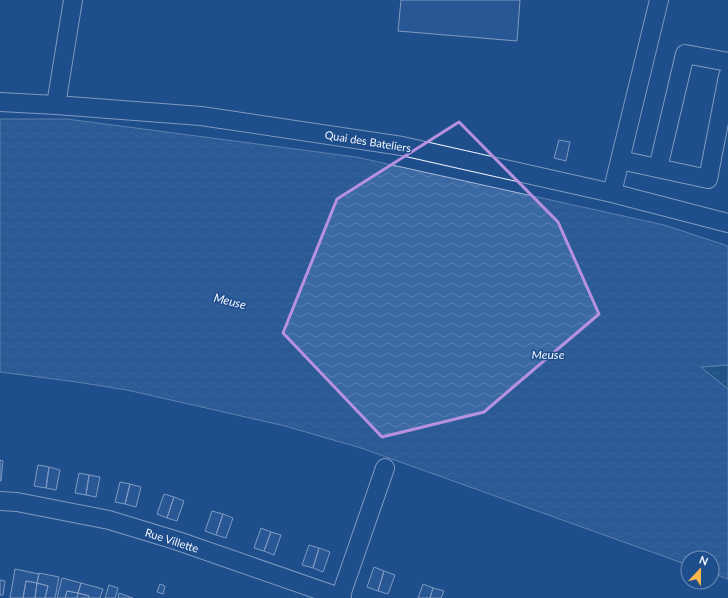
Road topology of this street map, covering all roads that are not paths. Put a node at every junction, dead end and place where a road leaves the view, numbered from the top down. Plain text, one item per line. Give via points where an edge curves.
1 (73, 0) edge
2 (659, 0) edge
3 (728, 62) edge
4 (728, 76) edge
5 (0, 102) edge
6 (56, 105) junction
7 (620, 160) junction
8 (658, 168) junction
9 (612, 192) junction
10 (728, 223) edge
11 (385, 468) dead end
12 (0, 501) edge
13 (341, 598) edge

1 - 6 street
2 - 7 street
3 - 8 street via 685,54
4 - 8 street via 708,179
5 - 6 street, Quai des Bateliers
6 - 9 street, Quai des Bateliers via 201,116 402,146
7 - 8 street
7 - 9 street
9 - 10 street, Quai des Bateliers
11 - 13 street, Rue Villette
12 - 13 street, Rue Villette via 109,520 178,541

